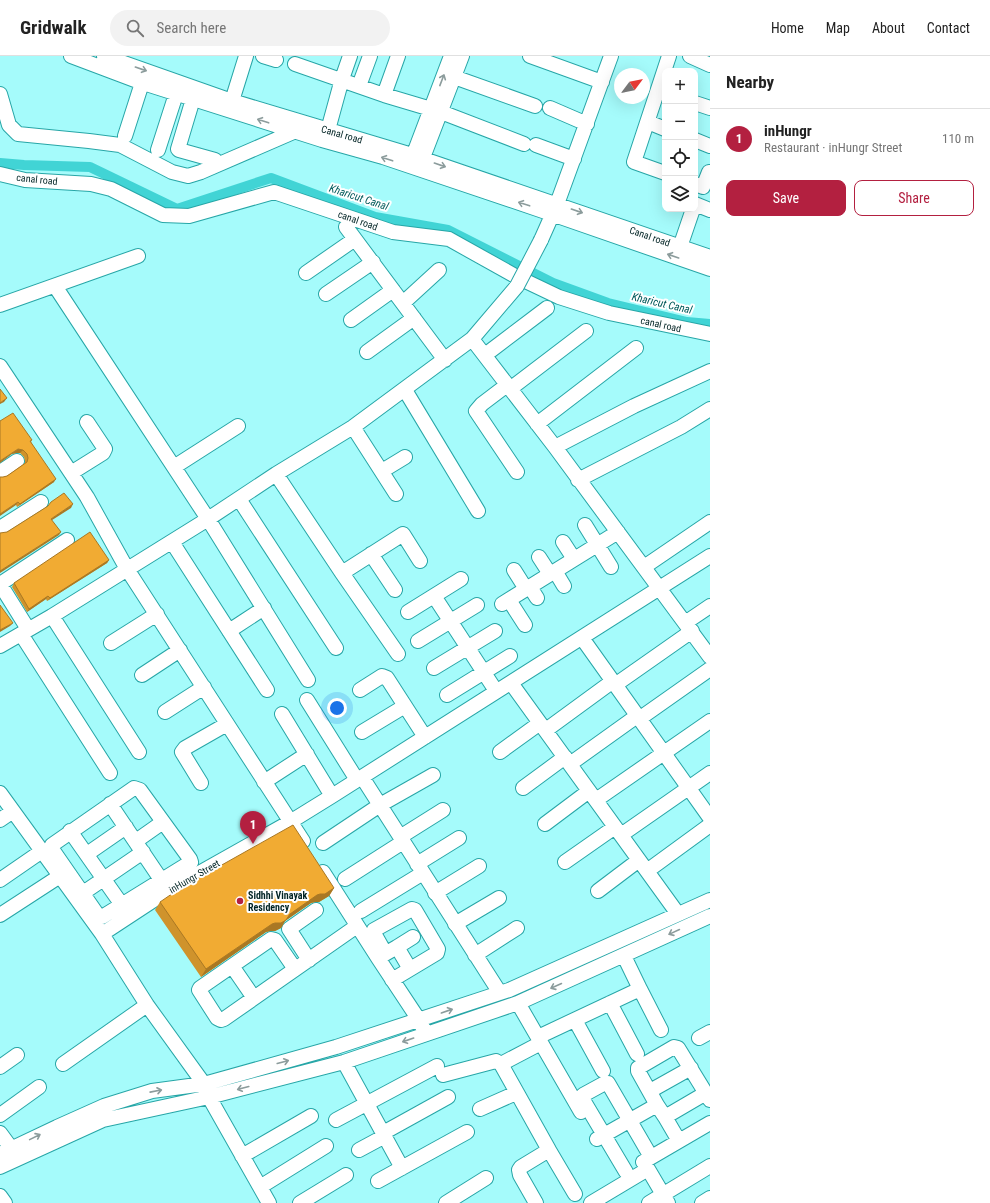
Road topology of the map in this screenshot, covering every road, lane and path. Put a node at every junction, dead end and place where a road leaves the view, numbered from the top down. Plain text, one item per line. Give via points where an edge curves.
1 (71, 56) edge
2 (104, 56) edge
3 (246, 56) edge
4 (350, 56) edge
5 (370, 56) edge
6 (398, 56) edge
7 (451, 56) edge
8 (462, 56) edge
9 (530, 56) edge
10 (611, 56) edge
11 (669, 56) edge
12 (690, 56) edge
13 (295, 64) dead end
14 (710, 65) edge
15 (454, 77) junction
16 (342, 80) junction
17 (602, 82) junction
18 (142, 83) junction
19 (359, 86) junction
20 (661, 92) edge
21 (0, 94) edge
22 (176, 94) junction
23 (384, 95) junction
24 (193, 99) junction
25 (232, 101) junction
26 (698, 104) edge
27 (535, 106) dead end
28 (550, 108) dead end
29 (710, 108) edge
30 (436, 110) junction
31 (648, 122) junction
32 (587, 124) junction
33 (310, 125) junction
34 (662, 128) edge
35 (328, 130) junction
36 (294, 132) junction
37 (125, 136) dead end
38 (698, 141) edge
39 (710, 146) edge
40 (158, 150) dead end
41 (574, 159) junction
42 (214, 160) dead end
43 (416, 162) junction
44 (662, 172) edge
45 (709, 172) dead end
46 (0, 174) edge
47 (698, 194) edge
48 (698, 201) edge
49 (555, 209) junction
50 (710, 210) edge
51 (691, 212) edge
52 (346, 227) dead end
53 (355, 239) junction
54 (680, 247) junction
55 (138, 256) dead end
56 (710, 257) edge
57 (373, 262) junction
58 (710, 269) edge
59 (439, 270) dead end
60 (306, 273) dead end
61 (55, 286) junction
62 (393, 290) junction
63 (326, 294) dead end
64 (403, 303) junction
65 (0, 306) edge
66 (547, 308) dead end
67 (414, 318) junction
68 (350, 320) dead end
69 (586, 331) dead end
70 (710, 334) edge
71 (472, 339) junction
72 (636, 348) dead end
73 (367, 352) dead end
74 (485, 355) junction
75 (445, 360) junction
76 (0, 366) edge
77 (710, 371) edge
78 (508, 387) junction
79 (404, 390) junction
80 (710, 409) edge
81 (87, 422) dead end
82 (537, 424) junction
83 (238, 426) dead end
84 (353, 427) junction
85 (555, 447) junction
86 (404, 457) dead end
87 (17, 462) dead end
88 (174, 468) junction
89 (0, 472) edge
90 (382, 472) junction
91 (517, 472) dead end
92 (71, 473) junction
93 (276, 474) junction
94 (578, 480) junction
95 (396, 494) dead end
96 (239, 499) junction
97 (41, 502) dead end
98 (478, 511) dead end
99 (208, 520) junction
100 (710, 522) edge
101 (585, 525) dead end
102 (0, 528) edge
103 (618, 532) junction
104 (67, 540) dead end
105 (172, 542) junction
106 (563, 542) dead end
107 (598, 545) junction
108 (371, 554) junction
109 (710, 556) edge
110 (539, 557) dead end
111 (574, 559) junction
112 (420, 561) dead end
113 (611, 567) dead end
114 (644, 567) junction
115 (127, 569) junction
116 (514, 570) dead end
117 (342, 573) junction
118 (552, 573) junction
119 (461, 579) dead end
120 (0, 584) edge
121 (564, 586) dead end
122 (660, 588) junction
123 (395, 590) dead end
124 (531, 591) junction
125 (434, 596) junction
126 (477, 605) dead end
127 (710, 606) edge
128 (264, 608) junction
129 (408, 612) dead end
130 (157, 614) junction
131 (52, 616) junction
132 (450, 621) junction
133 (525, 625) dead end
134 (689, 627) junction
135 (229, 631) junction
136 (495, 631) dead end
137 (24, 632) junction
138 (582, 638) junction
139 (418, 642) dead end
140 (111, 643) dead end
141 (0, 646) edge
142 (336, 648) dead end
143 (468, 648) junction
144 (180, 650) junction
145 (398, 654) dead end
146 (510, 656) dead end
147 (710, 656) edge
148 (434, 668) dead end
149 (710, 669) edge
150 (484, 672) junction
151 (142, 675) dead end
152 (308, 680) dead end
153 (511, 682) junction
154 (614, 683) junction
155 (204, 687) junction
156 (267, 690) dead end
157 (360, 690) dead end
158 (496, 692) junction
159 (448, 695) dead end
160 (306, 700) dead end
161 (405, 706) junction
162 (165, 712) dead end
163 (282, 714) dead end
164 (638, 717) junction
165 (710, 721) edge
166 (227, 724) junction
167 (543, 727) junction
168 (362, 732) dead end
169 (425, 737) junction
170 (139, 752) dead end
171 (500, 752) dead end
172 (663, 753) junction
173 (307, 754) junction
174 (568, 761) junction
175 (110, 773) dead end
176 (710, 773) edge
177 (433, 775) dead end
178 (360, 778) junction
179 (264, 782) junction
180 (201, 783) dead end
181 (523, 788) dead end
182 (688, 788) junction
183 (0, 793) edge
184 (332, 796) junction
185 (593, 796) junction
186 (110, 804) junction
187 (380, 806) junction
188 (443, 810) dead end
189 (13, 811) junction
190 (710, 818) edge
191 (0, 820) edge
192 (163, 822) junction
193 (290, 822) junction
194 (545, 824) dead end
195 (710, 825) edge
196 (126, 827) junction
197 (618, 831) junction
198 (70, 832) junction
199 (459, 838) dead end
200 (402, 840) junction
201 (323, 842) dead end
202 (139, 846) junction
203 (42, 851) junction
204 (87, 854) junction
205 (565, 862) dead end
206 (480, 866) dead end
207 (643, 866) junction
208 (420, 868) junction
209 (60, 876) junction
210 (104, 878) junction
211 (345, 879) dead end
212 (0, 880) edge
213 (165, 885) junction
214 (598, 891) dead end
215 (83, 893) junction
216 (435, 893) junction
217 (499, 898) dead end
218 (710, 900) edge
219 (122, 905) junction
220 (316, 910) dead end
221 (361, 911) dead end
222 (678, 914) junction
223 (0, 915) edge
224 (710, 916) edge
225 (455, 924) junction
226 (357, 926) junction
227 (517, 928) dead end
228 (102, 934) junction
229 (414, 937) dead end
230 (387, 953) junction
231 (475, 955) junction
232 (624, 956) junction
233 (309, 960) junction
234 (232, 966) junction
235 (295, 969) junction
236 (401, 975) junction
237 (408, 988) dead end
238 (640, 990) junction
239 (500, 993) junction
240 (254, 998) junction
241 (518, 1003) junction
242 (610, 1003) junction
243 (147, 1005) junction
244 (419, 1020) junction
245 (575, 1020) junction
246 (661, 1030) dead end
247 (426, 1034) junction
248 (540, 1040) junction
249 (637, 1054) dead end
250 (17, 1055) dead end
251 (344, 1062) junction
252 (63, 1064) dead end
253 (501, 1064) junction
254 (0, 1067) edge
255 (691, 1068) junction
256 (603, 1071) dead end
257 (204, 1084) junction
258 (39, 1087) dead end
259 (650, 1091) junction
260 (516, 1093) junction
261 (209, 1097) junction
262 (708, 1097) edge
263 (448, 1098) dead end
264 (367, 1104) junction
265 (657, 1104) junction
266 (480, 1109) dead end
267 (0, 1115) edge
268 (310, 1116) dead end
269 (665, 1117) junction
270 (336, 1120) dead end
271 (630, 1120) junction
272 (710, 1123) edge
273 (467, 1132) dead end
274 (710, 1132) edge
275 (0, 1133) edge
276 (384, 1135) junction
277 (600, 1137) junction
278 (679, 1141) junction
279 (326, 1146) dead end
280 (359, 1150) dead end
281 (549, 1150) junction
282 (6, 1151) edge
283 (242, 1156) junction
284 (710, 1166) edge
285 (0, 1167) edge
286 (402, 1168) junction
287 (635, 1168) junction
288 (346, 1175) dead end
289 (486, 1178) dead end
290 (378, 1181) dead end
291 (260, 1187) junction
292 (575, 1194) dead end
293 (0, 1196) edge
294 (710, 1198) edge
295 (665, 1199) edge
296 (5, 1203) edge
297 (269, 1203) edge
298 (300, 1203) edge
299 (446, 1203) edge
300 (536, 1203) edge
301 (591, 1203) edge
302 (648, 1203) edge
303 (702, 1203) edge

1 - 18 street
2 -> 25 street
3 - 25 street
4 - 16 street
5 - 19 street
6 - 23 street
30 -> 7 street
8 - 15 street
9 - 17 street
10 - 17 street
11 - 20 street
12 - 14 street
13 - 16 street
15 - 27 street
15 - 30 street
16 - 19 street
16 - 35 street
17 - 32 street
18 - 22 street
18 - 37 street
19 - 23 street
20 - 31 street
21 - 36 street, Canal road via 9,125 18,134 120,145 172,172 188,176
22 - 24 street
22 - 40 street
23 - 30 street
36 -> 24 street
24 - 42 street via 178,149
25 - 33 street
26 - 29 street
28 - 32 street
30 - 41 street
30 - 43 street
31 - 34 street
31 - 44 street via 634,162
32 - 41 street
33 - 35 street, Canal road
33 - 36 street, Canal road
35 - 43 street, Canal road
43 -> 36 street
38 - 39 street
41 - 49 street
43 - 49 street, Canal road
45 - 47 street
46 - 70 street, canal road via 25,180 91,184 111,189 163,215 189,216 274,192 393,232 450,239 517,277 559,297 602,311
48 - 50 street
49 -> 54 street, Canal road
58 -> 49 street
49 - 71 street, bridge via 517,286
51 - 54 street
52 - 53 street
53 - 57 street
53 - 60 street
54 - 56 street, Canal road
55 - 61 street
57 - 62 street
57 - 63 street
59 - 64 street
61 - 65 street
61 - 88 street
62 - 64 street
62 - 68 street
64 - 67 street
66 - 74 street
67 - 73 street
67 - 75 street
69 - 78 street
71 - 74 street
71 - 75 street
72 - 82 street
74 - 78 street
75 - 79 street
76 - 92 street
77 - 85 street via 634,406
78 - 82 street
78 - 91 street via 476,411
79 - 84 street
79 - 98 street
80 - 94 street via 681,427
81 - 92 street via 105,449 103,453
82 - 85 street
83 - 88 street
84 - 90 street
84 - 93 street
85 - 94 street
86 - 90 street
87 - 89 street
88 - 99 street
90 - 95 street
92 - 115 street
93 - 96 street
93 - 117 street
94 - 103 street
96 - 99 street
96 - 142 street
97 - 102 street
99 - 105 street
99 - 128 street
100 - 114 street
101 - 107 street
103 - 107 street
103 - 114 street
104 - 120 street
105 - 115 street
105 - 135 street
106 - 111 street
107 - 111 street
107 - 113 street
108 - 112 street via 403,534
108 - 117 street
108 - 123 street
109 - 122 street, inHungr Street
110 - 118 street
111 - 118 street
114 - 122 street
115 - 130 street
115 - 131 street
116 - 124 street
117 - 145 street
118 - 121 street
118 - 124 street
119 - 125 street
120 - 137 street
122 - 134 street
122 - 138 street, inHungr Street
124 - 133 street via 506,602
125 - 129 street
125 - 132 street
126 - 132 street
127 - 134 street
128 - 135 street
128 - 152 street
130 - 140 street
130 - 144 street
131 - 137 street
131 - 170 street
132 - 139 street
132 - 143 street
134 - 147 street
134 - 154 street
135 - 156 street
136 - 143 street
137 - 141 street
137 - 175 street
138 - 153 street, inHungr Street
138 - 154 street
143 - 148 street
143 - 150 street
144 - 151 street
144 - 155 street
146 - 150 street
149 - 164 street
150 - 158 street
150 - 159 street
153 - 158 street, inHungr Street
153 - 167 street
154 - 164 street
154 - 167 street
155 - 162 street
155 - 166 street
157 - 161 street via 382,676 387,678
158 - 169 street, inHungr Street
160 - 178 street
161 - 168 street
161 - 169 street
163 - 173 street
164 - 172 street
164 - 174 street
165 - 172 street
166 - 179 street
166 - 180 street via 182,752
167 - 171 street
167 - 174 street
169 - 178 street, inHungr Street
172 - 182 street
172 - 185 street
173 - 179 street
173 - 184 street
174 - 181 street
174 - 185 street
176 - 182 street
177 - 187 street
178 - 184 street, inHungr Street
178 - 187 street
179 - 193 street
182 - 190 street
182 - 197 street
183 - 189 street
184 - 193 street, inHungr Street
185 - 194 street
185 - 197 street
186 - 192 street via 137,788
186 - 196 street
186 - 198 street
187 - 200 street
187 - 201 street
188 - 200 street
189 - 191 street
189 - 203 street
192 - 202 street
192 - 213 street via 191,862
193 - 213 street, inHungr Street
193 - 226 street
195 - 207 street
196 - 202 street
196 - 204 street
197 - 205 street
197 - 207 street
198 - 204 street
198 - 215 street via 52,847
199 - 208 street
200 - 208 street
200 - 211 street
202 - 210 street
202 - 213 street
203 - 209 street
203 - 212 street
204 - 210 street
206 - 216 street
207 - 214 street
207 - 222 street
208 - 216 street
208 - 221 street
209 - 223 street
209 - 228 street
210 - 215 street
210 - 219 street
213 - 219 street
213 - 228 street, inHungr Street
215 - 219 street via 97,914 102,917
216 - 225 street
217 - 225 street
218 - 222 street
220 - 233 street via 289,929
222 - 239 street via 530,982
224 -> 232 street
225 - 231 street
226 - 230 street
226 - 233 street
227 - 231 street
228 - 243 street
229 - 230 street
230 - 236 street
230 - 236 street
230 - 236 street via 374,930 414,909 439,951
231 - 239 street
232 - 238 street
232 -> 241 street
233 - 235 street
234 - 235 street via 273,939
234 - 240 street
234 - 240 street via 199,990 217,1018 224,1019
235 - 240 street
236 - 237 street
236 - 244 street
238 - 242 street
238 - 246 street
244 -> 239 street
241 - 247 street
241 - 248 street
242 - 245 street
242 - 249 street
243 - 252 street
243 - 257 street
244 - 247 street
257 -> 244 street via 336,1047
245 - 248 street
245 - 256 street
247 -> 251 street
248 - 253 street
248 - 277 street
250 - 254 street
251 -> 261 street
251 - 264 street
253 - 260 street
253 - 264 street via 496,1061 440,1070
255 - 259 street
255 - 259 street via 674,1046 638,1068
255 - 262 street
257 - 261 street
282 -> 257 street via 104,1106 152,1092
258 - 267 street
259 - 265 street
260 - 266 street
260 - 281 street
261 - 283 street
261 - 285 street via 103,1120
262 - 269 street
263 - 276 street
264 - 270 street
264 - 276 street
265 - 269 street
265 - 271 street
268 - 283 street
269 - 278 street
271 - 277 street
271 - 277 street via 608,1083 583,1095 582,1098
271 - 287 street
272 - 278 street
273 - 286 street
274 - 287 street
275 - 282 street
276 - 280 street
276 - 286 street
277 - 287 street
278 - 287 street
279 - 291 street
281 - 292 street
281 - 300 street via 519,1170
283 - 291 street
284 - 295 street
286 - 290 street
287 - 295 street
287 - 301 street
288 - 298 street
289 - 299 street
291 - 297 street
293 - 296 street
294 - 303 street
295 - 302 street

